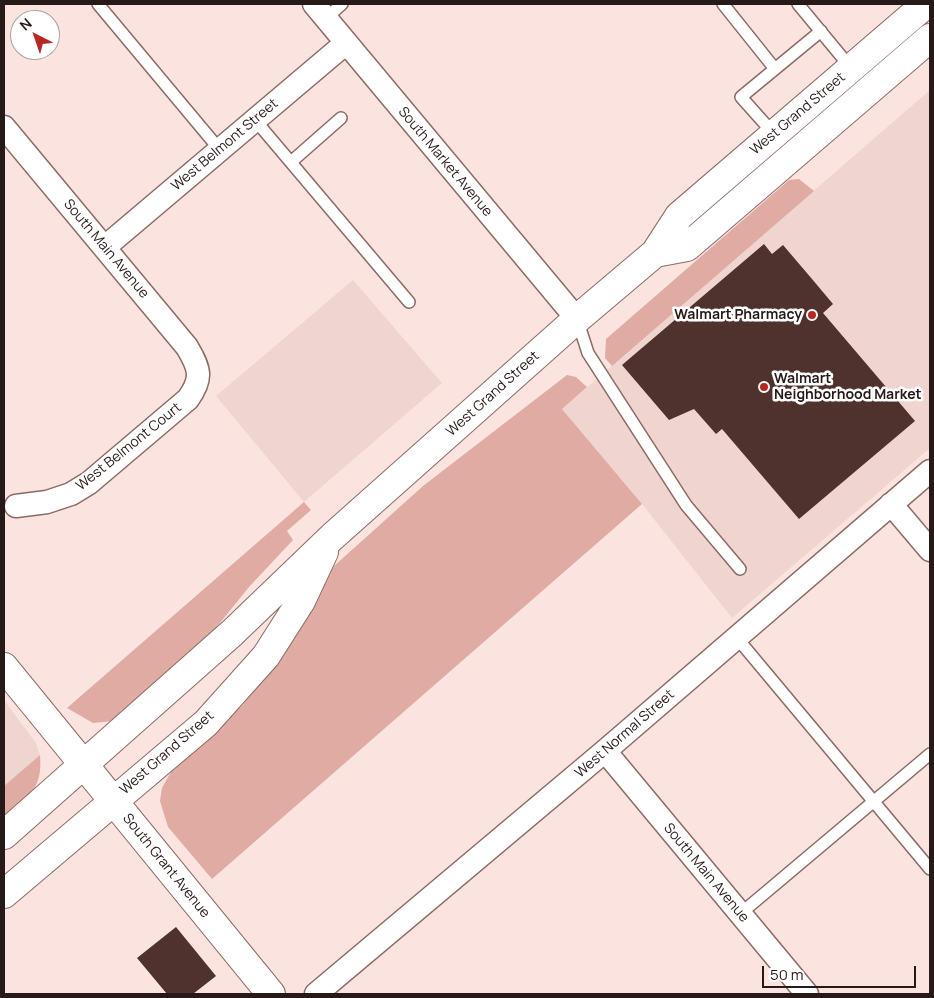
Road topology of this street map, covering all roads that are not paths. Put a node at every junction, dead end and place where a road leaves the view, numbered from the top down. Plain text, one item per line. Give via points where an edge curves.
1 (98, 4) edge
2 (723, 4) edge
3 (798, 4) edge
4 (918, 6) edge
5 (327, 8) edge
6 (821, 31) junction
7 (930, 38) edge
8 (346, 43) junction
9 (930, 58) edge
10 (895, 68) junction
11 (775, 69) junction
12 (852, 69) junction
13 (341, 118) dead end
14 (255, 120) junction
15 (5, 130) edge
16 (774, 134) junction
17 (220, 150) junction
18 (291, 162) junction
19 (104, 247) junction
20 (655, 253) junction
21 (409, 302) dead end
22 (577, 319) junction
23 (199, 377) joint
24 (930, 470) edge
25 (892, 504) junction
26 (16, 506) dead end
27 (332, 537) junction
28 (930, 550) edge
29 (740, 569) dead end
30 (737, 638) junction
31 (5, 672) edge
32 (605, 751) junction
33 (930, 754) edge
34 (84, 766) junction
35 (112, 801) junction
36 (874, 801) junction
37 (4, 834) edge
38 (930, 869) edge
39 (4, 894) edge
40 (740, 914) junction
41 (271, 994) edge
42 (316, 994) edge
43 (807, 994) edge

1 - 17 lane
2 - 11 lane
3 - 6 lane
4 - 12 main road, West Grand Street
5 - 8 street, South Market Avenue
6 - 11 lane
6 - 12 lane
7 - 10 main road, West Grand Street
8 - 14 street, West Belmont Street
8 - 22 street, South Market Avenue
9 - 10 main road via 924,63
10 - 20 main road, West Grand Street via 687,247
11 - 16 lane via 741,97
12 - 16 main road, West Grand Street
13 - 18 lane
14 - 17 street, West Belmont Street
14 - 18 lane
15 - 19 street, South Main Avenue
16 - 20 main road, West Grand Street via 679,216
17 - 19 street, West Belmont Street
18 - 21 lane
19 - 23 street, South Main Avenue via 187,347 196,362
20 - 22 main road, West Grand Street
22 - 27 main road, West Grand Street
22 - 29 lane via 588,353 686,505
23 - 26 street, West Belmont Court via 188,399 89,483 47,502
24 - 25 street, West Normal Street
25 - 28 street
25 - 30 street, West Normal Street
27 - 34 main road, West Grand Street via 232,633
27 - 35 main road, West Grand Street via 301,601 266,656 206,723
30 - 32 street, West Normal Street
30 - 36 lane
31 - 34 main road, South Grant Avenue
32 - 40 street, South Main Avenue
32 - 42 street, West Normal Street
33 - 36 lane
34 - 35 main road, South Grant Avenue
34 - 37 main road, West Grand Street
35 - 39 main road, West Grand Street
35 - 41 main road, South Grant Avenue
36 - 38 lane
36 - 40 lane
40 - 43 street, South Main Avenue

